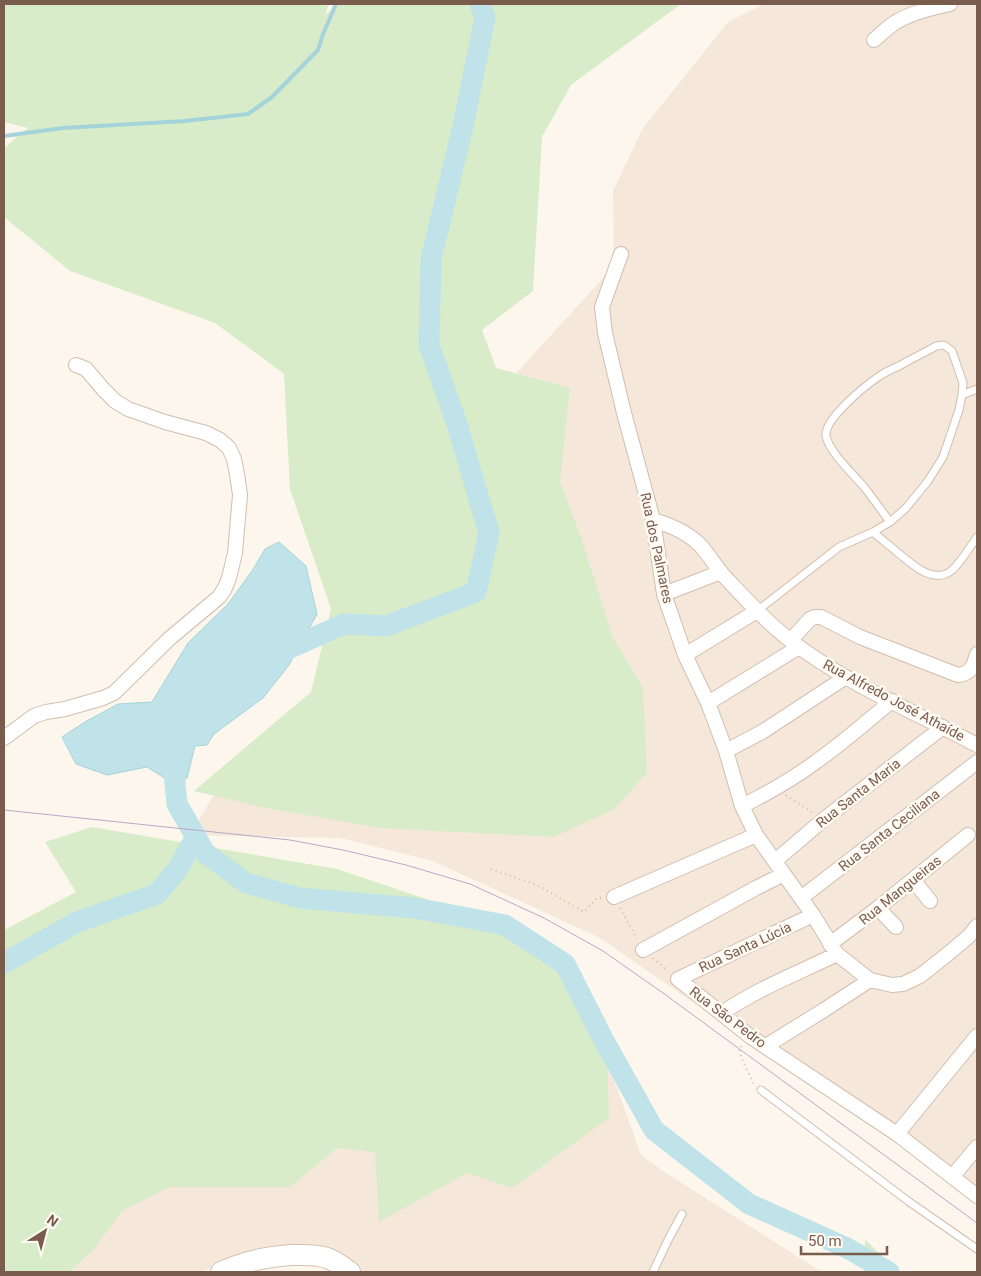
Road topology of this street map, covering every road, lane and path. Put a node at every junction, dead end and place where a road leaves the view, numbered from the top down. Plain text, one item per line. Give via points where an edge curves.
1 (950, 4) edge
2 (874, 40) dead end
3 (621, 254) dead end
4 (76, 365) dead end
5 (977, 389) edge
6 (962, 395) junction
7 (653, 520) junction
8 (890, 522) junction
9 (873, 532) junction
10 (977, 537) edge
11 (721, 572) junction
12 (664, 594) junction
13 (757, 611) junction
14 (795, 644) junction
15 (685, 654) junction
16 (977, 654) edge
17 (846, 677) junction
18 (892, 701) junction
19 (708, 703) junction
20 (942, 727) junction
21 (4, 738) edge
22 (977, 745) edge
23 (726, 751) junction
24 (977, 762) edge
25 (776, 788) junction
26 (742, 806) junction
27 (823, 820) junction
28 (756, 835) junction
29 (968, 835) dead end
30 (776, 861) junction
31 (491, 869) dead end
32 (784, 874) junction
33 (913, 880) junction
34 (614, 897) junction
35 (801, 898) junction
36 (930, 901) dead end
37 (878, 908) junction
38 (813, 915) junction
39 (977, 926) edge
40 (896, 927) dead end
41 (834, 949) junction
42 (643, 950) junction
43 (678, 979) junction
44 (870, 980) junction
45 (722, 1014) junction
46 (977, 1036) edge
47 (752, 1037) junction
48 (766, 1046) junction
49 (761, 1090) joint
50 (897, 1134) junction
51 (977, 1147) edge
52 (952, 1177) junction
53 (977, 1196) edge
54 (682, 1214) dead end
55 (977, 1249) edge
56 (221, 1272) edge
57 (350, 1272) edge
58 (653, 1272) edge

1 - 2 street via 909,16
3 - 7 street, Rua dos Palmares via 602,307 602,316
4 - 21 street via 86,369 115,401 128,409 206,433 228,448 234,459 240,495 235,554 229,578 219,597 169,639 114,693 96,701 34,716
5 - 6 lane
6 - 8 lane via 943,457 915,498
6 - 8 lane via 964,383 952,351 944,345 936,346 879,376 849,400 827,428 826,437 836,455
7 - 11 street, Rua Alfredo José Athaíde via 684,532 698,543
7 - 12 street, Rua dos Palmares
8 - 9 lane
9 - 10 lane via 912,564 932,575 953,570
9 - 13 lane via 840,547
11 - 12 street
11 - 13 street, Rua Alfredo José Athaíde
12 - 15 street, Rua dos Palmares
13 - 14 street, Rua Alfredo José Athaíde
13 - 15 street
14 - 16 street via 805,624 818,616 860,637 958,675 970,671
14 - 17 street, Rua Alfredo José Athaíde
14 - 19 street
15 - 19 street, Rua dos Palmares
17 - 18 street, Rua Alfredo José Athaíde
17 - 23 street via 762,732
18 - 20 street, Rua Alfredo José Athaíde
18 - 25 street via 841,744
19 - 23 street, Rua dos Palmares
20 - 22 street, Rua Alfredo José Athaíde
20 - 27 street, Rua Santa Maria
23 - 26 street, Rua dos Palmares
24 - 35 street, Rua Santa Ceciliana
25 - 26 street
25 - 27 path
26 - 28 street, Rua dos Palmares
27 - 30 street, Rua Santa Maria
28 - 30 street, Rua dos Palmares
28 - 34 street
29 - 33 street, Rua Mangueiras
30 - 32 street, Rua dos Palmares
31 - 34 path via 537,885 584,912 597,898
32 - 35 street, Rua dos Palmares
32 - 42 street
33 - 36 street
33 - 37 street, Rua Mangueiras
34 - 42 path, Rua São Pedro
35 - 38 street, Rua dos Palmares
37 - 40 street
37 - 41 street, Rua Mangueiras
38 - 41 street, Rua dos Palmares
38 - 43 street, Rua Santa Lúcia
39 - 44 street, Rua dos Palmares via 949,954 920,976 892,985
41 - 44 street, Rua dos Palmares
41 - 45 street, Rua Mangueiras
42 - 43 path, Rua São Pedro
43 - 45 street, Rua São Pedro
44 - 48 street
45 - 47 street, Rua São Pedro
46 - 50 street
47 - 48 street, Rua São Pedro
47 - 49 path via 746,1038 739,1048 740,1056 754,1084
48 - 50 street, Rua São Pedro
49 - 55 lane
50 - 52 street, Rua São Pedro
51 - 52 street
52 - 53 street, Rua São Pedro
54 - 58 lane
56 - 57 street via 269,1257 307,1254 326,1258

